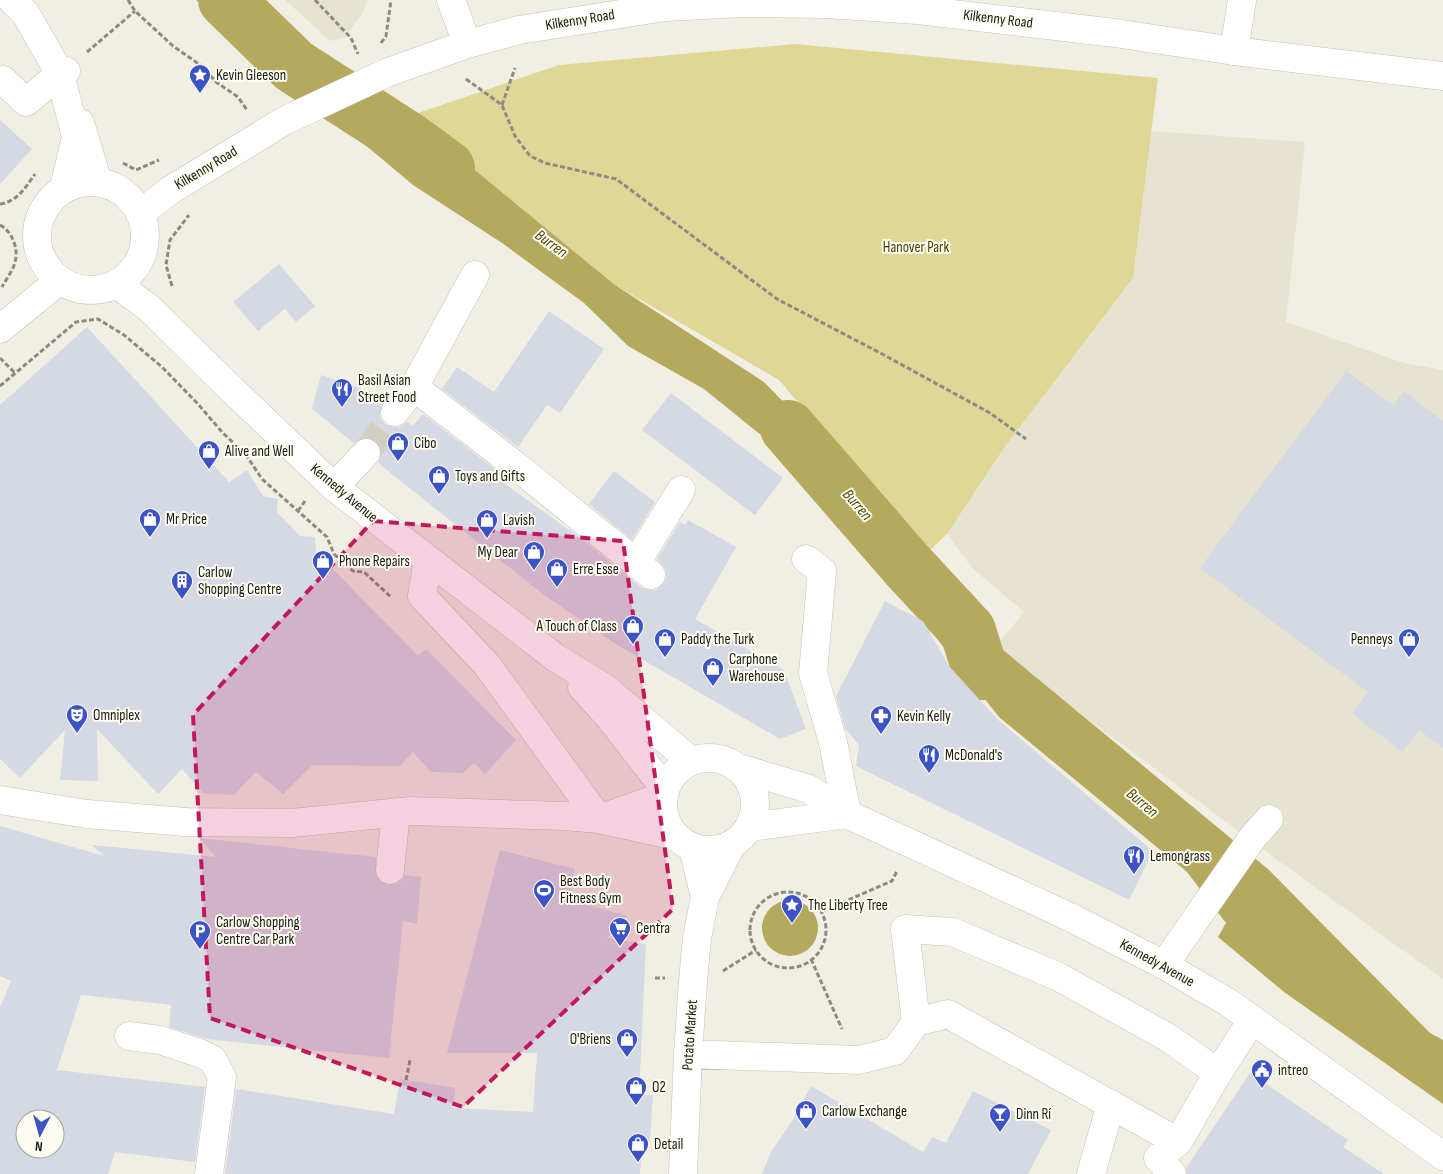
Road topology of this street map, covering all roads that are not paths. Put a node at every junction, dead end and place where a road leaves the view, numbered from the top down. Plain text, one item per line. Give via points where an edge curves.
1 (12, 0) edge
2 (24, 0) edge
3 (451, 0) edge
4 (1242, 0) edge
5 (467, 44) junction
6 (1234, 51) junction
7 (70, 67) junction
8 (1443, 76) edge
9 (3, 80) dead end
10 (110, 186) junction
11 (64, 188) junction
12 (169, 191) junction
13 (140, 214) junction
14 (139, 261) junction
15 (51, 271) junction
16 (475, 275) dead end
17 (116, 284) junction
18 (149, 308) junction
19 (0, 329) edge
20 (414, 387) junction
21 (395, 412) tunnel mouth
22 (366, 453) tunnel mouth
23 (334, 487) junction
24 (681, 490) dead end
25 (806, 559) dead end
26 (428, 560) junction
27 (556, 658) junction
28 (691, 761) junction
29 (739, 768) junction
30 (665, 793) junction
31 (0, 800) edge
32 (396, 812) junction
33 (847, 814) junction
34 (599, 819) junction
35 (750, 827) junction
36 (1261, 828) dead end
37 (685, 842) junction
38 (731, 846) junction
39 (390, 870) dead end
40 (705, 897) junction
41 (1164, 965) junction
42 (1252, 1020) junction
43 (916, 1022) junction
44 (129, 1036) dead end
45 (688, 1054) junction
46 (1218, 1073) junction
47 (1111, 1104) junction
48 (1178, 1142) junction
49 (1443, 1156) edge
50 (210, 1174) edge
51 (684, 1174) edge
52 (1091, 1174) edge
53 (1172, 1174) edge

1 - 7 main road
2 - 7 main road
3 - 5 main road
4 - 6 main road
5 - 6 main road, Kilkenny Road via 519,30 645,10 742,3 918,10 1115,33
5 - 12 main road, Kilkenny Road via 382,60
6 - 8 main road, Kilkenny Road
7 - 9 main road via 26,102
7 - 10 main road via 83,137
7 - 11 main road via 76,137
10 - 11 main road via 80,182
10 - 12 main road, Kilkenny Road
10 - 13 main road via 132,201
11 - 15 main road via 51,199 36,228 37,245
12 - 13 main road, Kilkenny Road
13 - 14 main road via 145,230
14 - 17 main road via 129,275
14 - 18 main road
15 - 17 main road via 73,287 87,290
15 - 19 main road via 28,305
16 - 20 main road
17 - 18 main road, Kennedy Avenue
18 - 23 main road, Kennedy Avenue
20 - 21 main road
20 - 24 main road via 643,569
22 - 23 main road
23 - 26 main road, Kennedy Avenue
25 - 33 main road via 822,571 813,673 833,742
26 - 27 main road, Kennedy Avenue
26 - 34 main road via 422,596 487,665
27 - 28 main road, Kennedy Avenue via 605,688
27 - 30 main road, Kennedy Avenue via 609,717
28 - 29 main road via 716,758
28 - 30 main road via 677,770
29 - 33 main road, Kennedy Avenue via 809,789
29 - 35 main road via 755,795 756,812
30 - 34 main road
30 - 37 main road via 663,812 668,827
31 - 32 main road via 87,814 186,822 292,823
32 - 34 main road via 453,811
32 - 39 main road
33 - 35 main road
33 - 41 main road, Kennedy Avenue via 1074,919
34 - 37 main road
35 - 38 main road
36 - 41 main road
37 - 38 main road via 710,851
37 - 40 main road, Potato Market
38 - 40 main road, Potato Market
40 - 45 main road, Potato Market via 697,938
41 - 42 main road, Kennedy Avenue
42 - 46 main road
42 - 49 main road, Kennedy Avenue
43 - 45 main road via 895,1051 859,1060
43 - 46 main road via 905,929 953,932 1059,977 1167,1037
43 - 47 main road via 948,1014
44 - 50 main road via 160,1040 213,1060 222,1077
45 - 51 main road, Potato Market
46 - 48 main road
47 - 48 main road
47 - 52 main road
48 - 53 main road via 1158,1158

